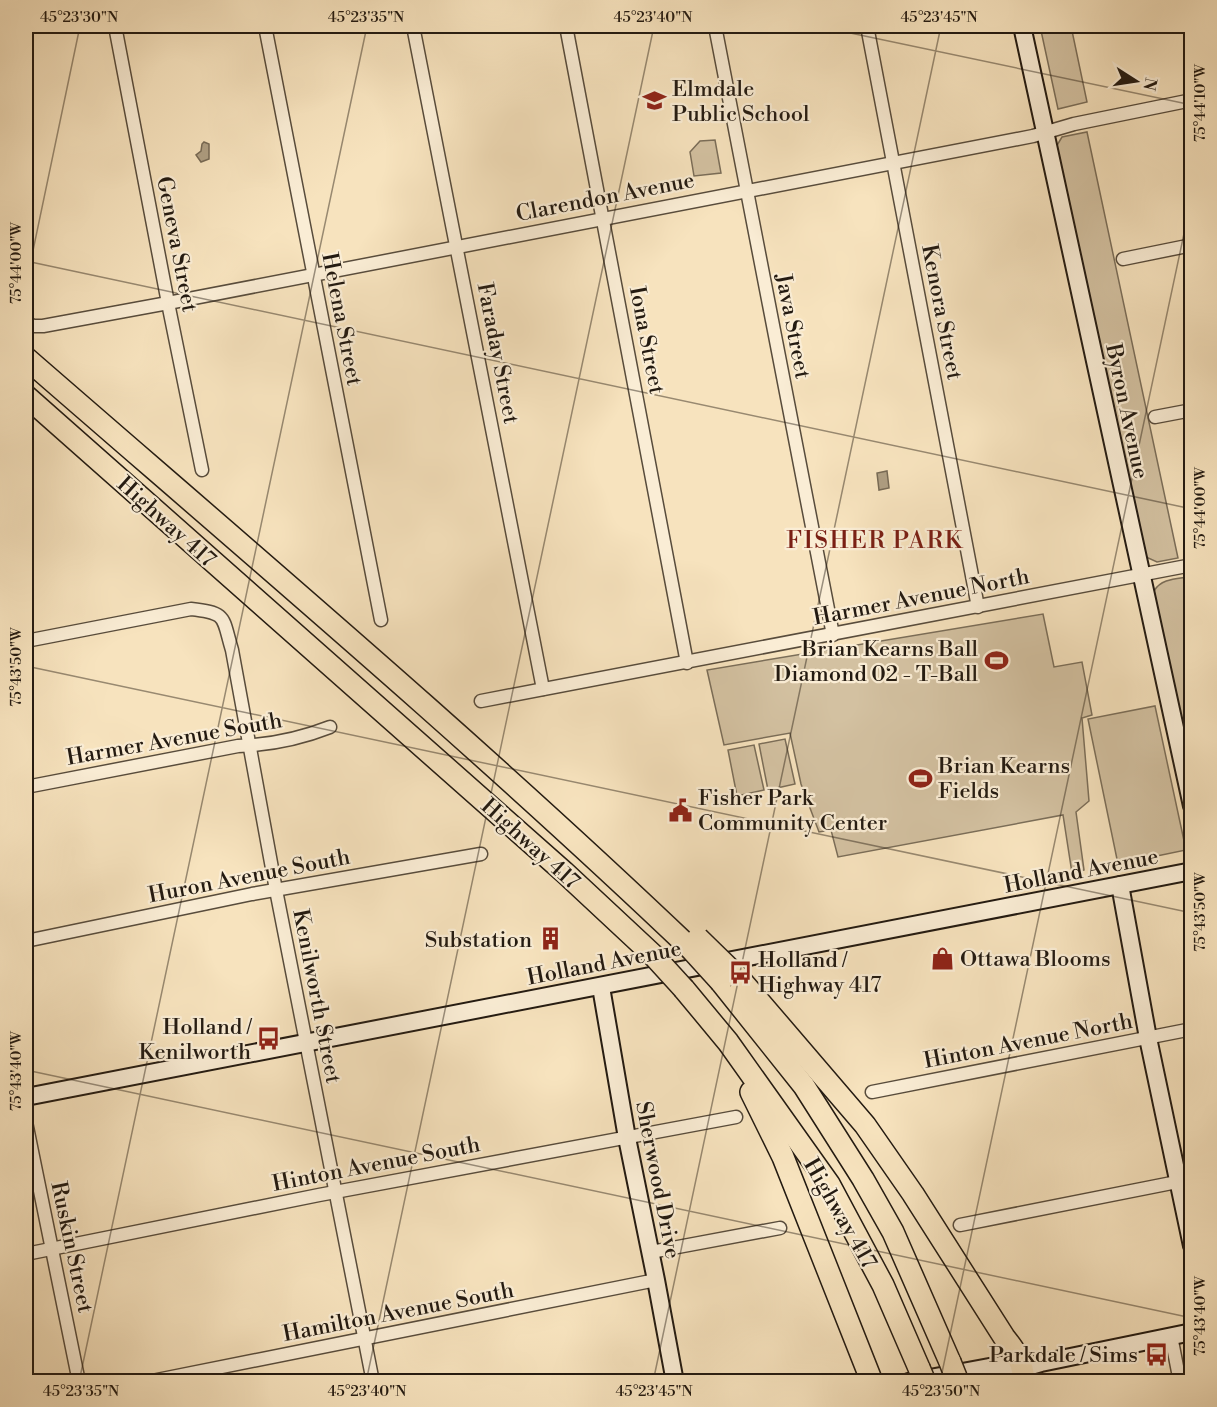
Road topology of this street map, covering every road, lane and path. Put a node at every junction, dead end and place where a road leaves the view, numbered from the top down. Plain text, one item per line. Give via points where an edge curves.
1 (115, 26) edge
2 (266, 26) edge
3 (413, 26) edge
4 (566, 26) edge
5 (715, 26) edge
6 (867, 26) edge
7 (1022, 26) edge
8 (1191, 100) edge
9 (1045, 132) junction
10 (893, 162) junction
11 (747, 190) junction
12 (603, 218) junction
13 (1191, 245) edge
14 (457, 246) junction
15 (1123, 259) dead end
16 (313, 274) junction
17 (168, 303) junction
18 (26, 322) edge
19 (26, 358) edge
20 (26, 396) edge
21 (1191, 410) edge
22 (1155, 417) dead end
23 (202, 470) dead end
24 (1191, 565) edge
25 (1141, 575) junction
26 (978, 607) junction
27 (381, 620) dead end
28 (833, 635) junction
29 (26, 642) edge
30 (687, 663) junction
31 (543, 689) junction
32 (481, 701) dead end
33 (330, 727) dead end
34 (249, 746) junction
35 (26, 787) edge
36 (1191, 806) edge
37 (481, 854) dead end
38 (1191, 871) edge
39 (1120, 885) junction
40 (276, 890) junction
41 (26, 940) edge
42 (730, 980) junction
43 (601, 987) junction
44 (1191, 1029) edge
45 (1148, 1038) junction
46 (728, 1042) junction
47 (306, 1043) junction
48 (872, 1092) dead end
49 (26, 1097) edge
50 (736, 1117) dead end
51 (26, 1122) edge
52 (627, 1138) junction
53 (1184, 1181) edge
54 (335, 1192) junction
55 (960, 1225) dead end
56 (780, 1228) dead end
57 (1191, 1246) edge
58 (52, 1249) junction
59 (651, 1252) junction
60 (26, 1254) edge
61 (656, 1280) junction
62 (1191, 1332) edge
63 (1171, 1336) junction
64 (366, 1338) junction
65 (1024, 1375) edge
66 (917, 1377) edge
67 (79, 1382) edge
68 (147, 1382) edge
69 (373, 1382) edge
70 (675, 1382) edge
71 (872, 1382) edge
72 (958, 1382) edge
73 (977, 1382) edge
74 (1180, 1382) edge

1 - 17 street, Geneva Street
2 - 16 street, Helena Street
3 - 14 street, Faraday Street
4 - 12 street, Iona Street
5 - 11 street, Java Street
6 - 10 street, Kenora Street
7 - 9 street, Byron Avenue
8 - 9 street, Clarendon Avenue
9 - 10 street, Clarendon Avenue
9 - 25 street, Byron Avenue
10 - 11 street, Clarendon Avenue
10 - 26 street, Kenora Street
11 - 12 street, Clarendon Avenue
11 - 28 street, Java Street
12 - 14 street, Clarendon Avenue
12 - 30 street, Iona Street
13 - 15 street
14 - 16 street, Clarendon Avenue
14 - 31 street, Faraday Street
16 - 17 street, Clarendon Avenue
16 - 27 street, Helena Street
17 - 18 street, Clarendon Avenue via 43,326
17 - 23 street, Geneva Street
19 - 42 highway, bridge via 694,943
20 - 46 highway, Highway 417, bridge via 564,872 653,955
21 - 22 street
24 - 25 street, Harmer Avenue North
25 - 26 street, Harmer Avenue North
25 - 36 street, Byron Avenue
26 - 28 street, Harmer Avenue North
28 - 30 street, Harmer Avenue North
29 - 34 street, Kenilworth Street via 191,609 216,612 223,618 232,650
30 - 31 street, Harmer Avenue North
31 - 32 street, Harmer Avenue North
33 - 34 street, Harmer Avenue South
34 - 35 street, Harmer Avenue South
34 - 40 street, Kenilworth Street
37 - 40 street, Huron Avenue South
38 - 39 street, Holland Avenue
39 - 43 street, Holland Avenue
39 - 45 street
40 - 41 street, Huron Avenue South
40 - 47 street, Kenilworth Street
42 - 65 highway via 865,1125 1018,1354
42 - 72 highway, bridge via 863,1179 893,1232
43 - 47 street, Holland Avenue
43 - 52 street, Sherwood Drive
44 - 45 street, Hinton Avenue North
45 - 48 street, Hinton Avenue North
45 - 53 street
46 - 66 highway, Highway 417 via 829,1184 883,1285
46 - 71 highway via 783,1156
47 - 49 street, Holland Avenue
47 - 54 street, Kenilworth Street
50 - 52 street, Hinton Avenue South
51 - 58 street, Ruskin Street
52 - 54 street, Hinton Avenue South
52 - 59 street, Sherwood Drive
53 - 55 street
53 - 57 street
54 - 58 street, Hinton Avenue South
54 - 64 street, Kenilworth Street
56 - 59 street
58 - 60 street, Hinton Avenue South
58 - 67 street, Ruskin Street
59 - 61 street, Sherwood Drive
61 - 64 street, Hamilton Avenue South
61 - 70 street, Sherwood Drive
62 - 63 street
63 - 65 street
63 - 74 street
64 - 68 street, Hamilton Avenue South
64 - 69 street, Kenilworth Street
65 - 66 street via 1000,1365
65 - 73 street

